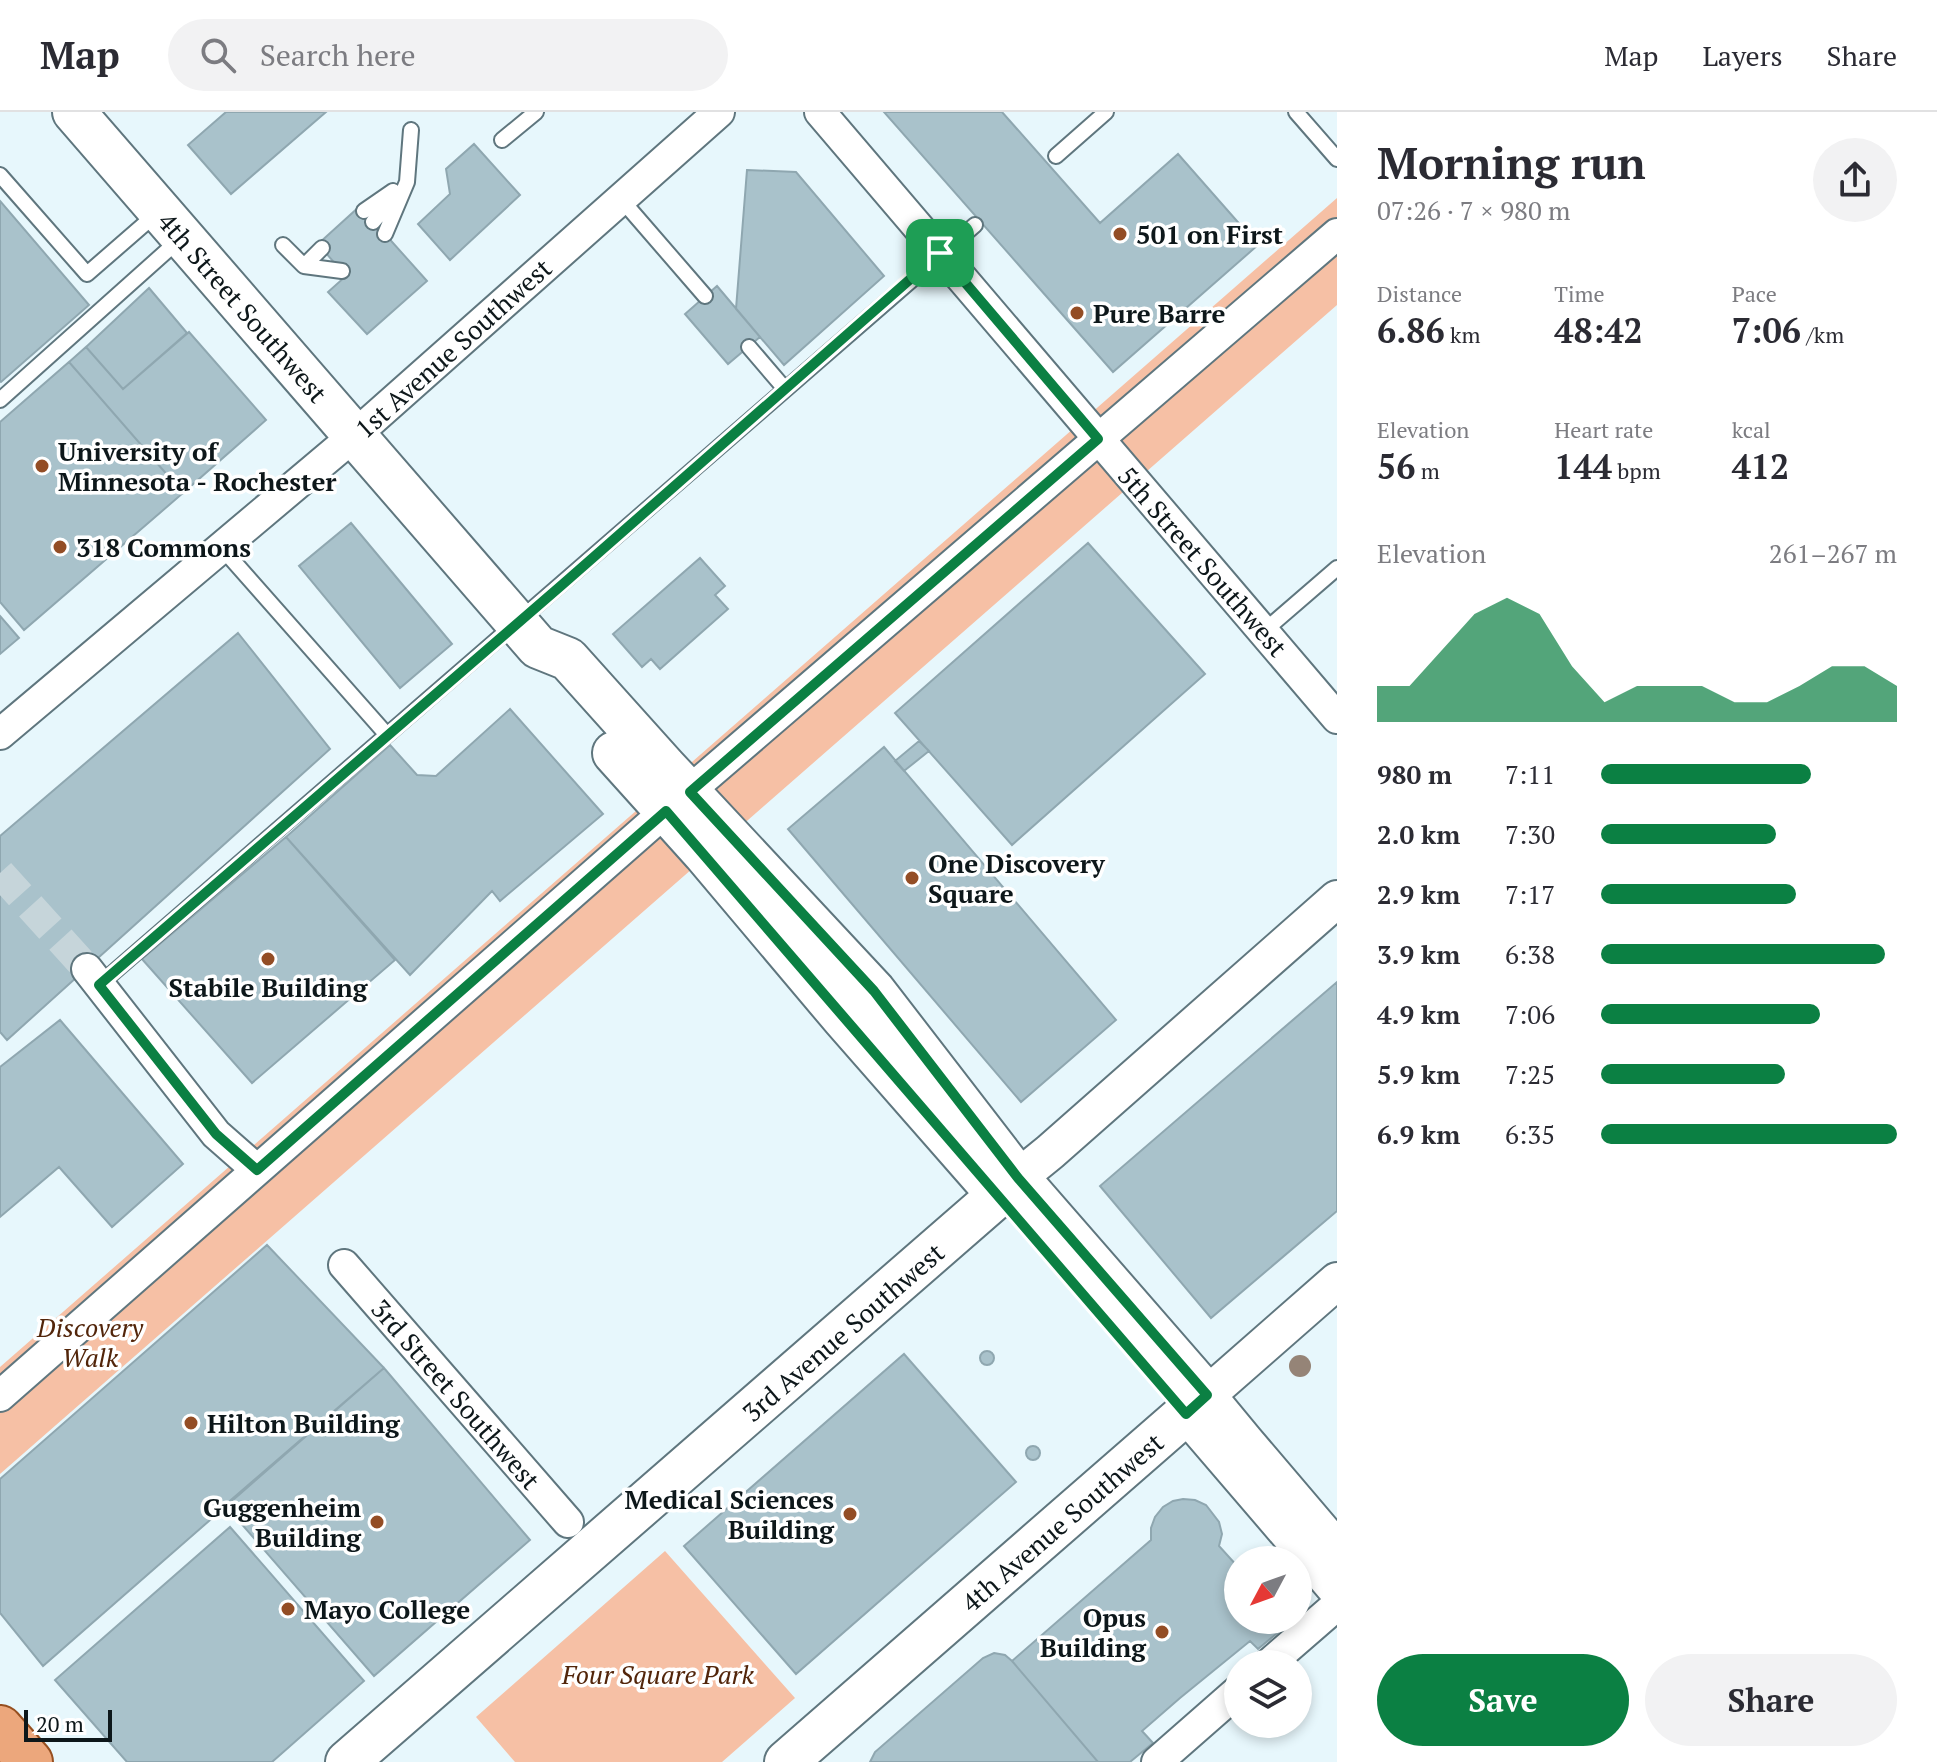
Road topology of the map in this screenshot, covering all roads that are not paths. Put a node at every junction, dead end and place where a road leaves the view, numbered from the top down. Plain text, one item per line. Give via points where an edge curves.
1 (74, 112) edge
2 (536, 112) edge
3 (719, 112) edge
4 (820, 112) edge
5 (1106, 112) edge
6 (1296, 112) edge
7 (411, 130) dead end
8 (502, 140) dead end
9 (1056, 156) dead end
10 (1337, 159) edge
11 (0, 175) edge
12 (407, 182) junction
13 (621, 199) junction
14 (369, 216) dead end
15 (171, 224) junction
16 (975, 225) dead end
17 (385, 234) dead end
18 (1337, 234) edge
19 (283, 245) dead end
20 (326, 253) dead end
21 (940, 253) junction
22 (304, 266) junction
23 (342, 271) dead end
24 (705, 296) dead end
25 (749, 347) dead end
26 (785, 389) junction
27 (0, 400) edge
28 (355, 435) junction
29 (1098, 439) junction
30 (221, 547) junction
31 (1337, 568) edge
32 (1263, 632) junction
33 (527, 636) junction
34 (1337, 718) edge
35 (0, 734) edge
36 (387, 735) junction
37 (678, 802) junction
38 (1337, 899) edge
39 (93, 977) joint
40 (257, 1170) junction
41 (1008, 1187) junction
42 (344, 1265) dead end
43 (1337, 1281) edge
44 (0, 1396) edge
45 (1197, 1404) junction
46 (568, 1522) dead end
47 (1337, 1549) edge
48 (1337, 1590) edge
49 (1337, 1605) edge
50 (1285, 1650) edge
51 (1224, 1703) edge
52 (0, 1728) edge
53 (30, 1762) edge
54 (347, 1762) edge
55 (786, 1762) edge
56 (1157, 1762) edge

1 - 15 main road, 4th Street Southwest
2 - 8 lane
3 - 13 street, 1st Avenue Southwest
4 - 21 street, 5th Street Southwest
5 - 9 lane
6 - 10 lane
7 - 12 lane
11 - 15 lane via 87,274
12 - 14 lane
12 - 17 lane
13 - 24 lane
13 - 28 street, 1st Avenue Southwest
15 - 27 lane
15 - 28 main road, 4th Street Southwest
16 - 21 lane
18 - 29 street
19 - 22 lane
20 - 22 lane
21 - 26 lane
21 - 29 street, 5th Street Southwest
22 - 23 lane
25 - 26 lane
26 - 33 lane
28 - 30 street, 1st Avenue Southwest
28 - 33 main road, 4th Street Southwest
29 - 32 street, 5th Street Southwest
29 - 37 street
30 - 35 street, 1st Avenue Southwest
30 - 36 lane
31 - 32 lane
32 - 34 street, 5th Street Southwest
33 - 36 lane
33 - 37 main road, 4th Street Southwest via 568,659
36 - 39 lane
37 - 40 street
37 - 41 main road, 4th Street Southwest via 874,991
38 - 41 street, 3rd Avenue Southwest
39 - 40 street via 216,1134
40 - 44 street
41 - 45 main road, 4th Street Southwest
41 - 54 main road, 3rd Avenue Southwest
42 - 46 street, 3rd Street Southwest
43 - 45 street, 4th Avenue Southwest
45 - 47 street, 4th Street Southwest
45 - 48 street, 4th Street Southwest
45 - 55 main road, 4th Avenue Southwest
49 - 50 street
51 - 56 street
52 - 53 main road

